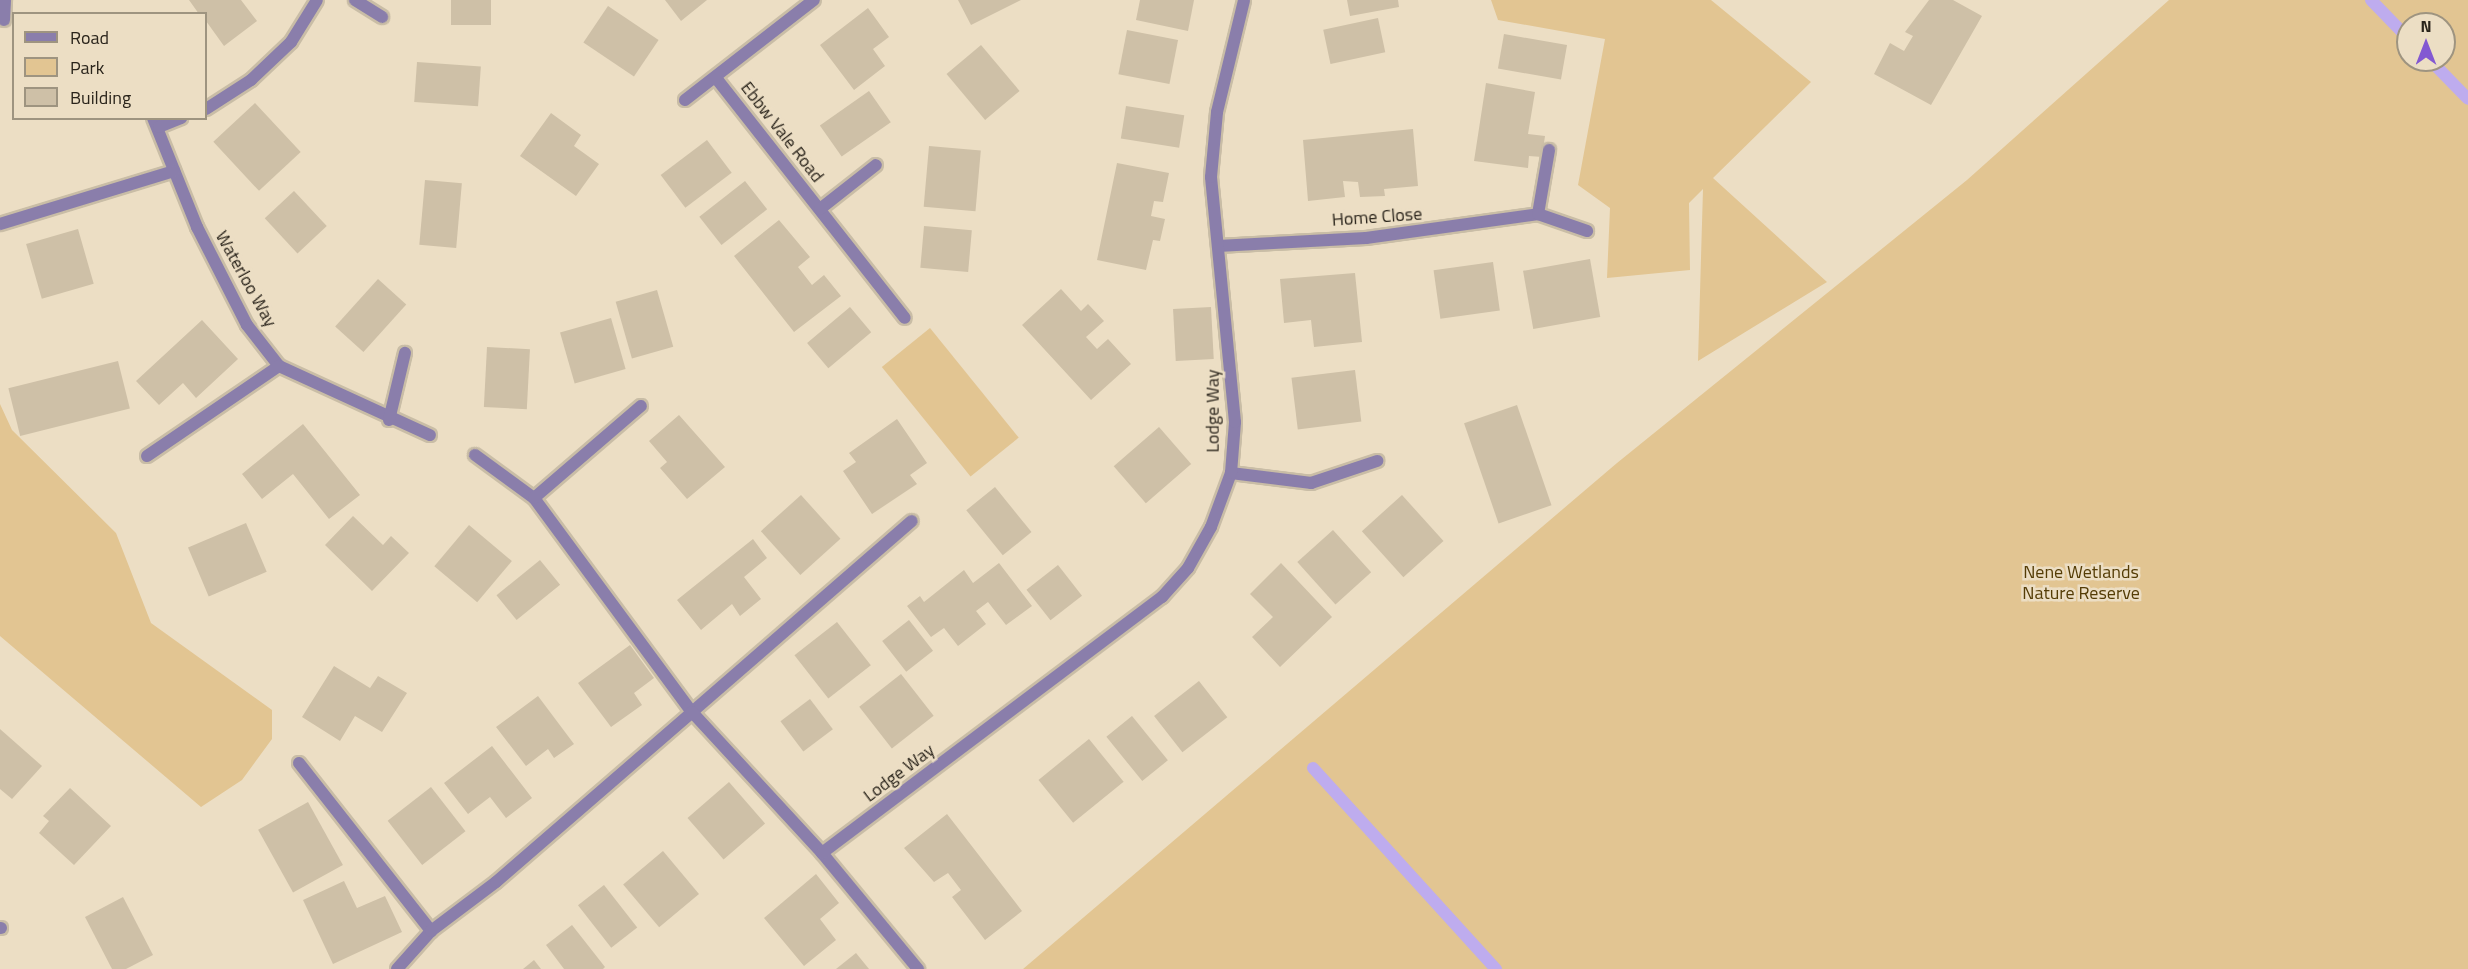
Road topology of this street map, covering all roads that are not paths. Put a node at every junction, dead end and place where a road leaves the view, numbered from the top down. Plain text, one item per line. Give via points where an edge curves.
1 (5, 0) edge
2 (317, 0) edge
3 (355, 0) edge
4 (814, 0) edge
5 (1244, 0) edge
6 (382, 17) dead end
7 (6, 20) edge
8 (716, 78) junction
9 (685, 100) dead end
10 (207, 108) edge
11 (171, 120) edge
12 (156, 123) edge
13 (1549, 150) dead end
14 (876, 165) dead end
15 (174, 171) junction
16 (820, 209) junction
17 (1538, 214) junction
18 (0, 224) edge
19 (1587, 231) dead end
20 (1218, 246) junction
21 (905, 318) dead end
22 (405, 353) dead end
23 (279, 366) junction
24 (641, 406) dead end
25 (389, 420) junction
26 (430, 435) dead end
27 (475, 455) dead end
28 (147, 456) dead end
29 (1377, 460) dead end
30 (1231, 473) junction
31 (534, 498) junction
32 (912, 521) dead end
33 (693, 712) junction
34 (299, 763) dead end
35 (822, 853) junction
36 (431, 931) junction
37 (397, 969) edge
38 (918, 969) edge

1 - 7 street
2 - 10 street via 291,42 251,80
3 - 6 street
4 - 8 street, Ebbw Vale Road
5 - 20 street, Lodge Way via 1217,112 1211,177
8 - 9 street, Ebbw Vale Road
8 - 16 street, Ebbw Vale Road
11 - 12 street
12 - 15 street, Waterloo Way
13 - 17 street
14 - 16 street, Ebbw Vale Road
15 - 18 street
15 - 23 street, Waterloo Way via 247,325
16 - 21 street, Ebbw Vale Road
17 - 19 street, Home Close
17 - 20 street, Home Close via 1377,237
20 - 30 street, Lodge Way via 1235,422
22 - 25 street
23 - 25 street, Waterloo Way
23 - 28 street
24 - 31 street
25 - 26 street, Waterloo Way
27 - 31 street
29 - 30 street via 1311,483
30 - 35 street, Lodge Way via 1211,527 1188,568 1162,597
31 - 33 street
32 - 33 street
33 - 35 street
33 - 36 street via 496,882
34 - 36 street
35 - 38 street
36 - 37 street

